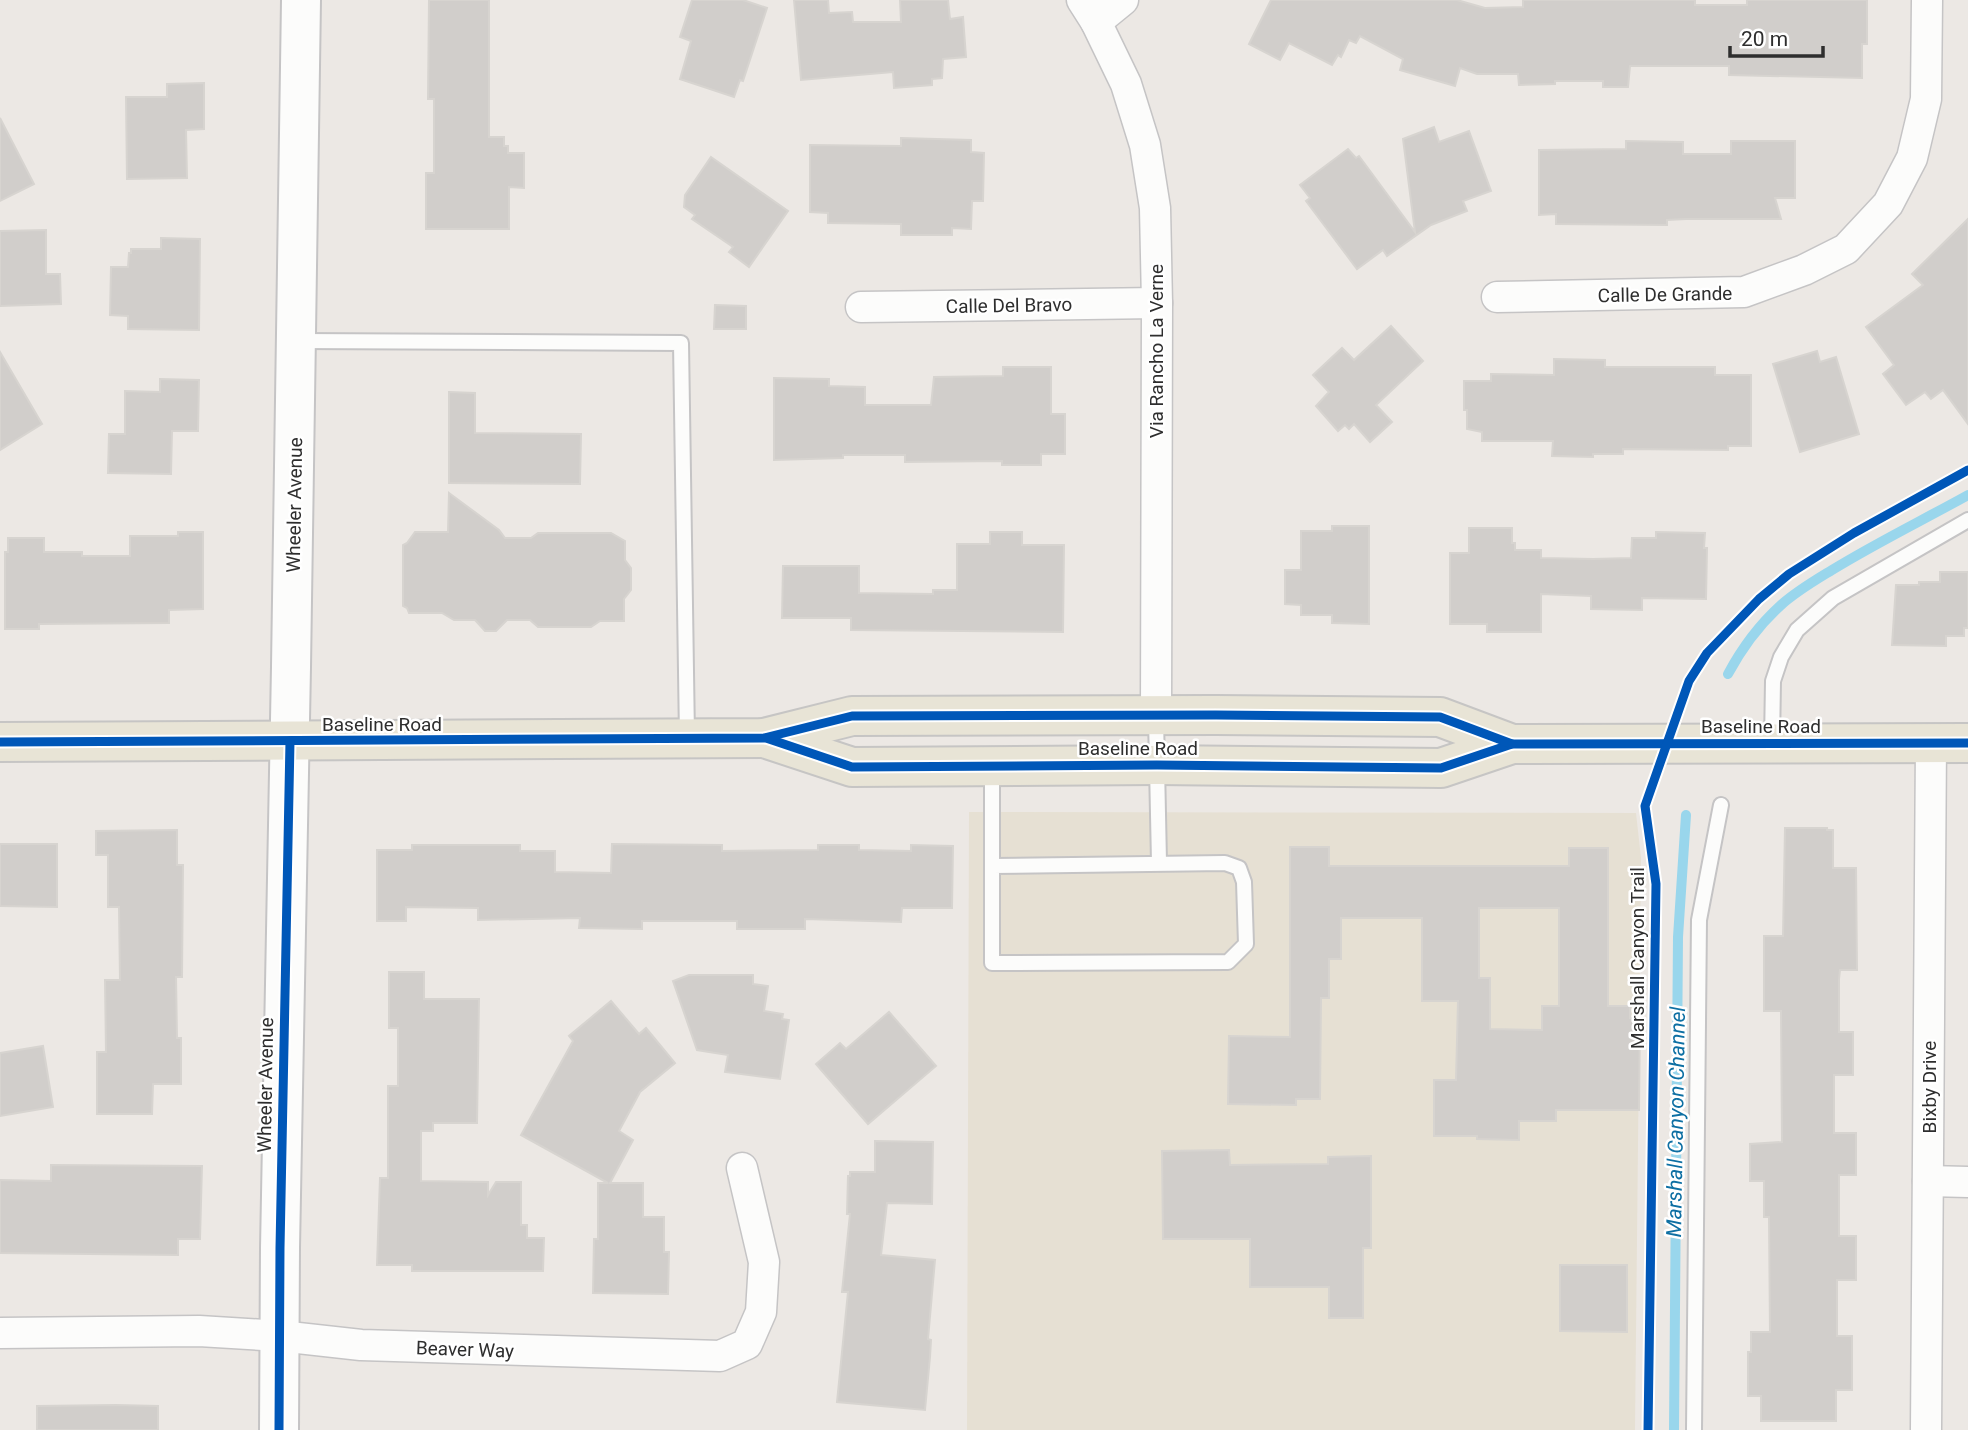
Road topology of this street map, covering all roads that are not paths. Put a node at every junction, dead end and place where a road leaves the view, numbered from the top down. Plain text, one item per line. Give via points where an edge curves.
1 (301, 0) edge
2 (1124, 0) edge
3 (1927, 0) edge
4 (1089, 11) edge
5 (1497, 297) dead end
6 (1157, 303) junction
7 (861, 307) dead end
8 (296, 341) junction
9 (1968, 520) edge
10 (1156, 716) junction
11 (764, 738) junction
12 (687, 740) junction
13 (290, 741) junction
14 (0, 742) edge
15 (1931, 743) junction
16 (1968, 743) edge
17 (1511, 744) junction
18 (1772, 744) junction
19 (1157, 765) junction
20 (992, 766) junction
21 (1721, 805) dead end
22 (1159, 862) junction
23 (992, 866) junction
24 (742, 1168) dead end
25 (1928, 1181) junction
26 (1968, 1182) edge
27 (0, 1333) edge
28 (280, 1336) junction
29 (279, 1430) edge
30 (1694, 1430) edge
31 (1926, 1430) edge

1 - 8 main road, Wheeler Avenue
2 - 4 street
3 - 5 street, Calle De Grande via 1926,99 1913,158 1888,204 1846,249 1744,292
4 - 6 street, Via Rancho La Verne via 1126,84 1145,145 1155,208
6 - 7 street, Calle Del Bravo
6 - 10 street, Via Rancho La Verne
8 - 12 lane via 681,343
8 - 13 main road, Wheeler Avenue
9 - 18 lane via 1833,598 1797,630 1773,681
10 - 11 main road, Baseline Road via 852,716
10 - 17 main road, Baseline Road via 1440,718
10 - 19 lane
11 - 12 main road, Baseline Road
11 - 20 main road, Baseline Road via 852,766
12 - 13 main road, Baseline Road
13 - 14 main road, Baseline Road
13 - 28 main road, Wheeler Avenue
15 - 16 main road, Baseline Road
15 - 18 main road, Baseline Road
15 - 25 street, Bixby Drive
17 - 18 main road, Baseline Road
17 - 19 main road, Baseline Road via 1441,768
19 - 20 main road, Baseline Road
19 - 22 lane
20 - 23 lane
21 - 30 lane via 1699,920
22 - 23 lane
22 - 23 lane via 1225,863 1239,868 1244,882 1246,944 1228,962 992,963
24 - 28 street, Beaver Way via 764,1262 761,1312 747,1344 720,1356 361,1345
25 - 26 street
25 - 31 street, Bixby Drive
27 - 28 street, Beaver Way via 199,1331
28 - 29 main road, Wheeler Avenue

